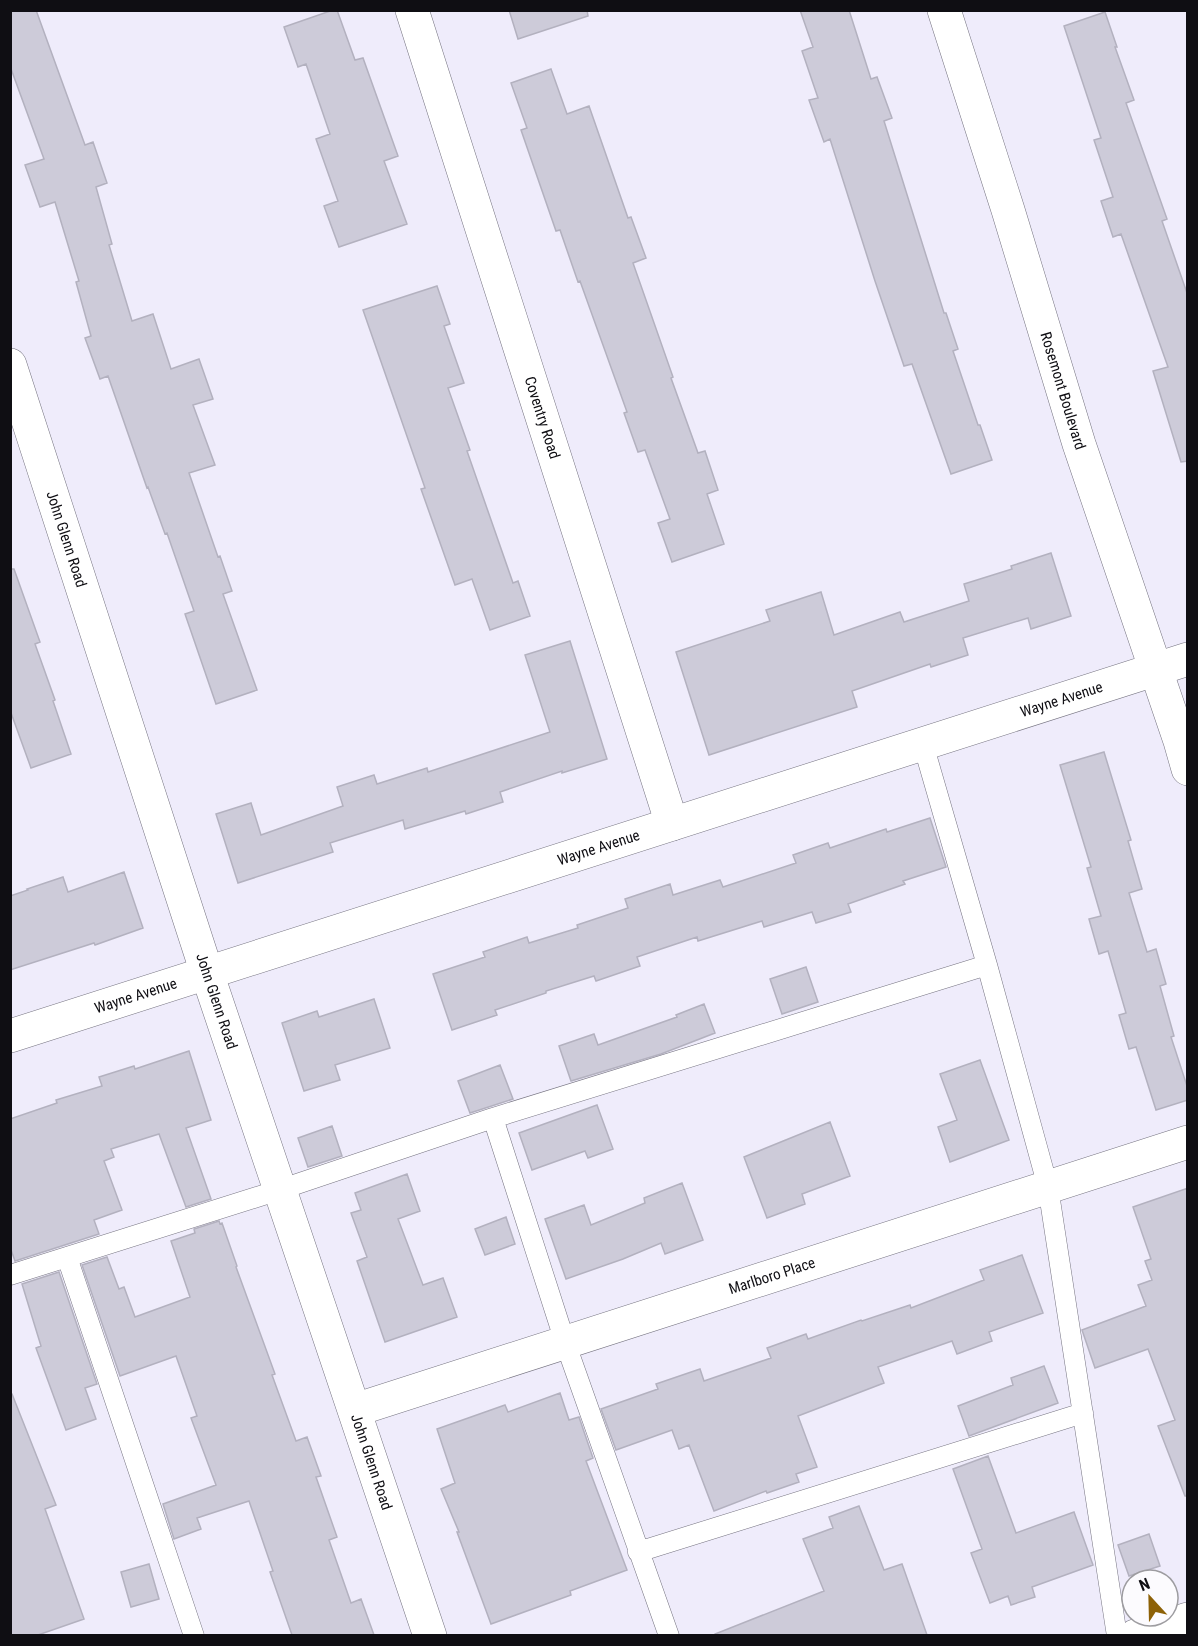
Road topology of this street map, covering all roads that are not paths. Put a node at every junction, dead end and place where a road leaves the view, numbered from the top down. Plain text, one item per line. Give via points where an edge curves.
1 (412, 10) edge
2 (944, 10) edge
3 (10, 365) edge
4 (1188, 659) edge
5 (1156, 670) junction
6 (923, 744) junction
7 (1188, 769) edge
8 (672, 824) junction
9 (987, 965) junction
10 (207, 973) junction
11 (10, 1036) edge
12 (493, 1118) junction
13 (1188, 1142) edge
14 (1048, 1187) junction
15 (279, 1190) junction
16 (67, 1257) junction
17 (10, 1275) edge
18 (565, 1342) junction
19 (355, 1410) junction
20 (1083, 1413) junction
21 (638, 1552) junction
22 (1188, 1619) edge
23 (194, 1635) edge
24 (430, 1635) edge
25 (669, 1635) edge
26 (1117, 1635) edge
27 (1135, 1635) edge

1 - 8 street, Coventry Road
2 - 5 street, Rosemont Boulevard via 1079,444
3 - 10 street, John Glenn Road
4 - 5 street, Wayne Avenue
5 - 6 street, Wayne Avenue
5 - 7 street, Rosemont Boulevard
6 - 8 street, Wayne Avenue
6 - 9 lane
8 - 10 street, Wayne Avenue
9 - 12 lane
9 - 14 lane
10 - 11 street, Wayne Avenue
10 - 15 street, John Glenn Road
12 - 15 lane
12 - 18 lane
13 - 14 street, Marlboro Place
14 - 18 street, Marlboro Place
14 - 20 lane
15 - 16 lane
15 - 19 street, John Glenn Road
16 - 17 lane
16 - 23 lane
18 - 19 street, Marlboro Place
18 - 21 lane
19 - 24 street, John Glenn Road
20 - 21 lane
20 - 26 lane
21 - 25 lane
22 - 27 street

